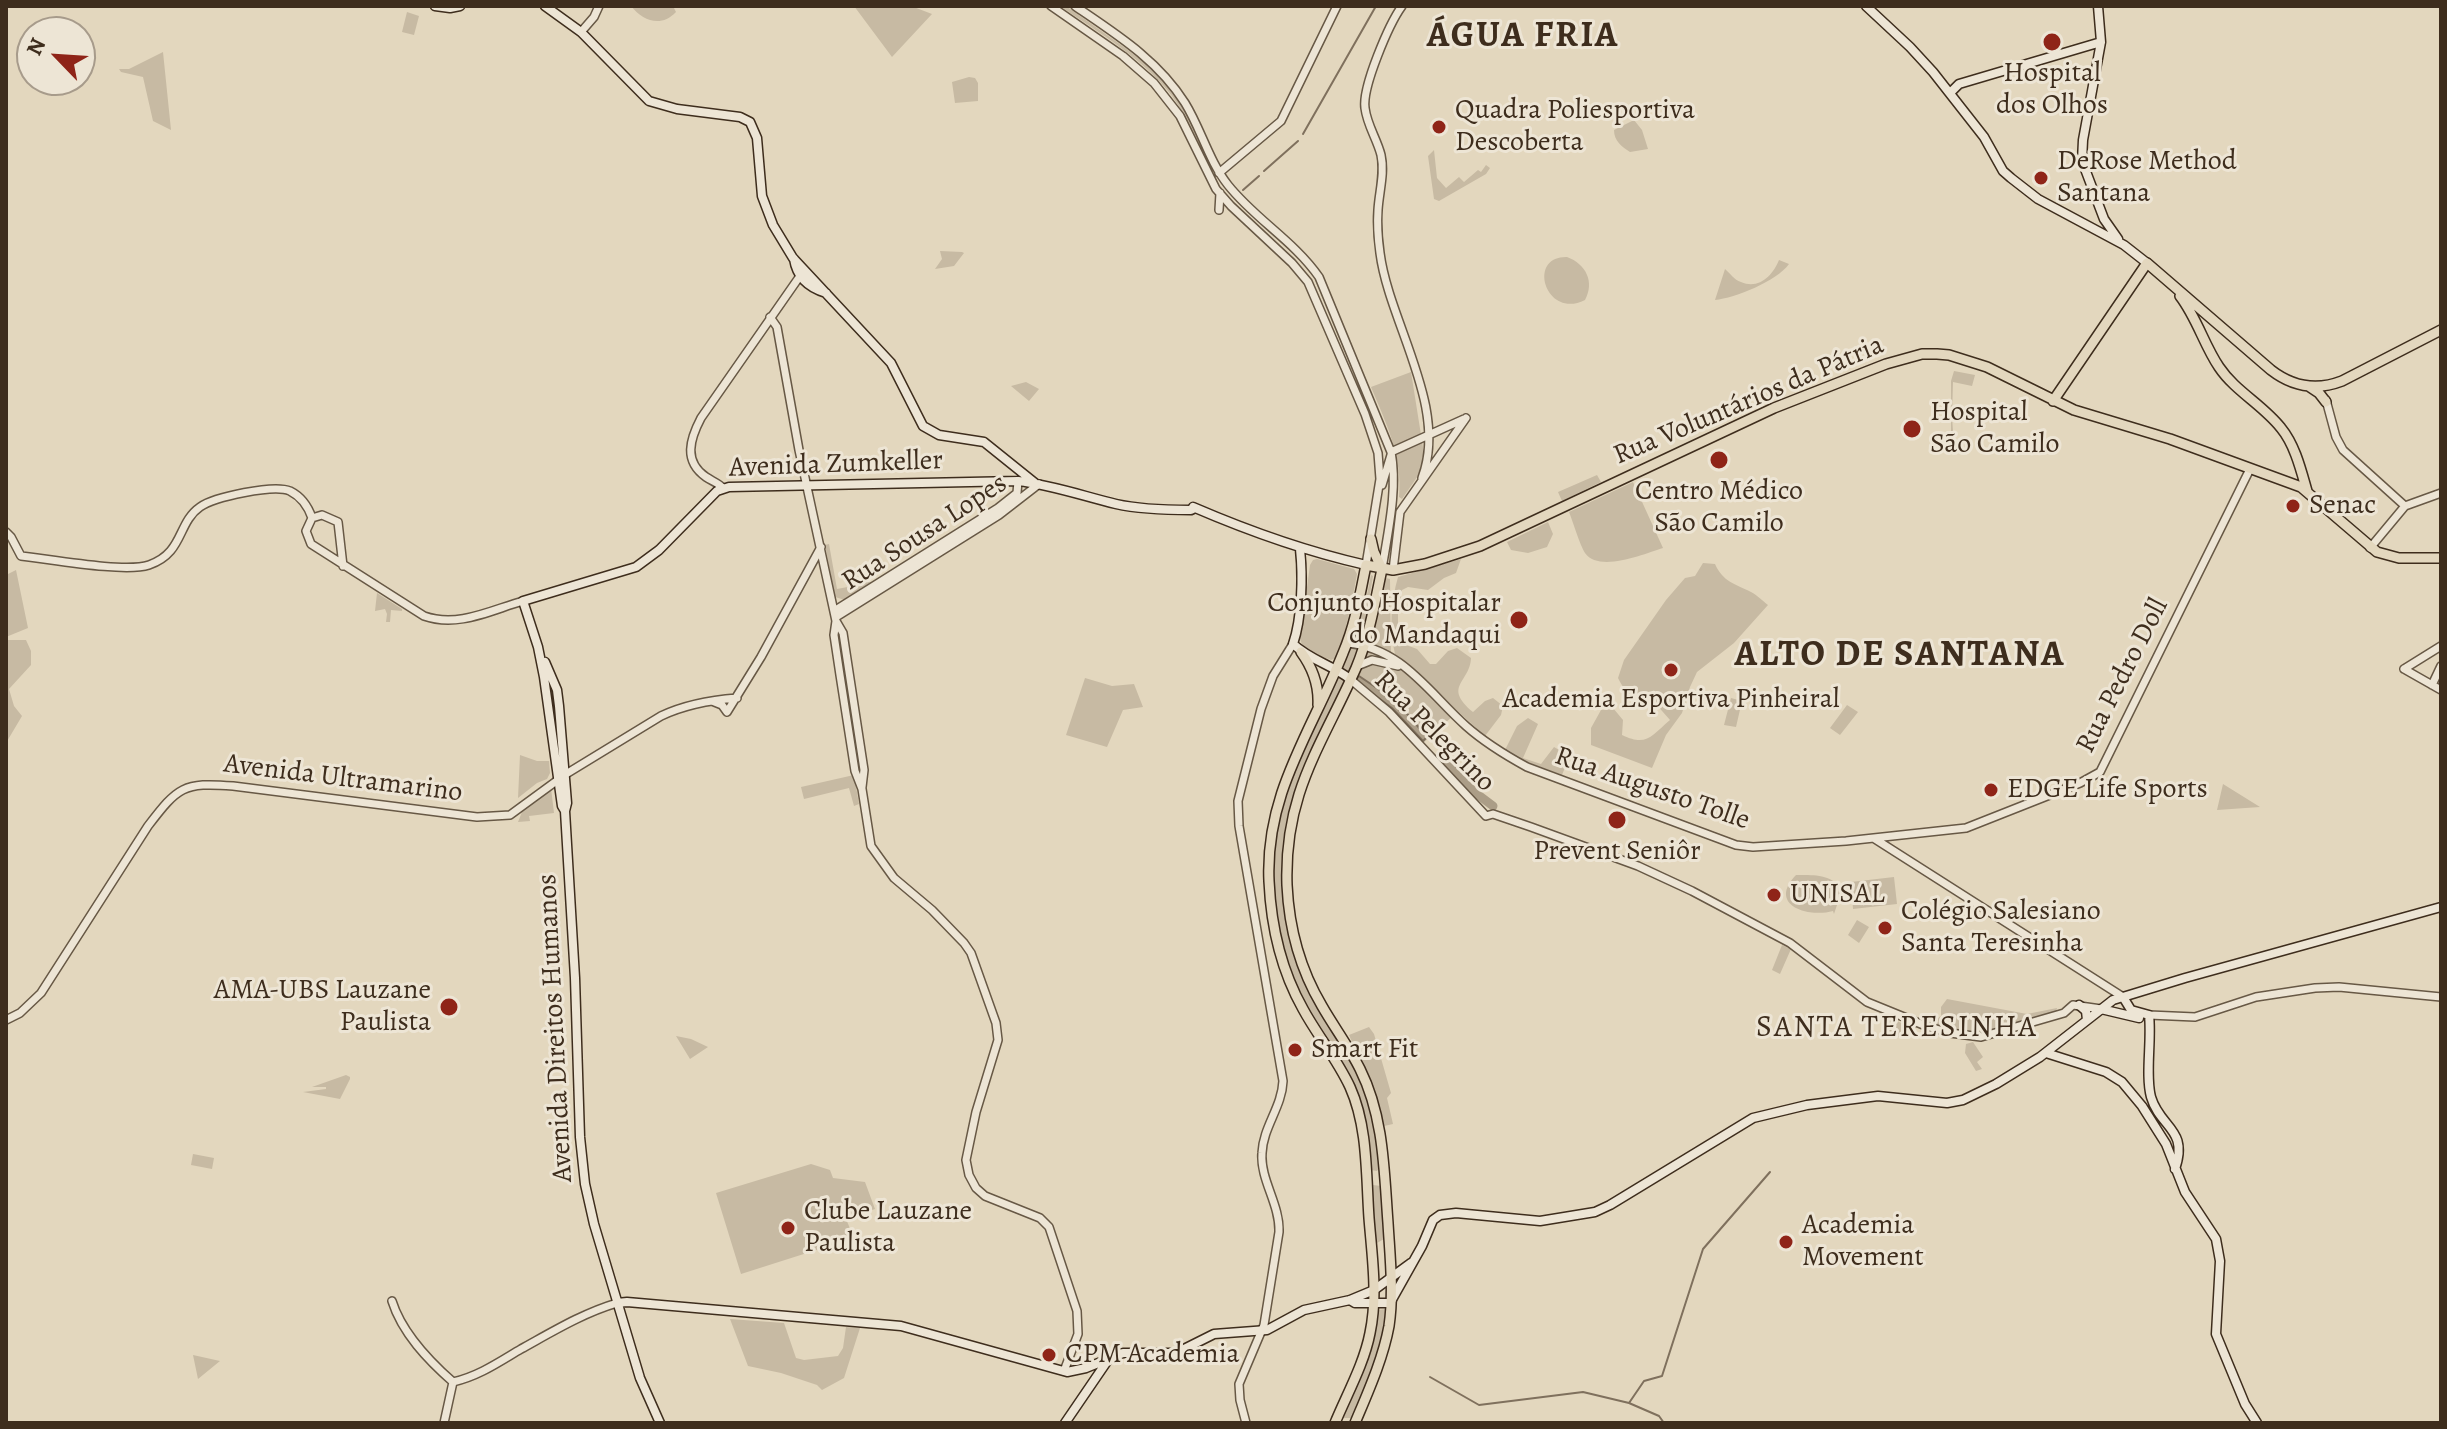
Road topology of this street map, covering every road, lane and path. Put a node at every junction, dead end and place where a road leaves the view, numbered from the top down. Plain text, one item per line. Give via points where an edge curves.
1 (435, 6) edge
2 (460, 6) edge
3 (545, 6) edge
4 (599, 6) edge
5 (1051, 6) edge
6 (1075, 6) edge
7 (1337, 6) edge
8 (1402, 6) edge
9 (1866, 6) edge
10 (2098, 6) edge
11 (581, 32) junction
12 (2101, 42) junction
13 (2091, 45) junction
14 (2099, 56) junction
15 (1933, 72) junction
16 (1959, 84) junction
17 (1950, 93) junction
18 (1220, 172) junction
19 (1211, 179) junction
20 (1220, 193) junction
21 (1219, 210) dead end
22 (2100, 211) junction
23 (1263, 219) junction
24 (2085, 224) junction
25 (1255, 228) junction
26 (2124, 245) junction
27 (2147, 263) junction
28 (797, 267) junction
29 (2178, 289) junction
30 (770, 317) junction
31 (2441, 330) edge
32 (2326, 386) junction
33 (2310, 387) junction
34 (2053, 401) junction
35 (2326, 402) junction
36 (1429, 434) junction
37 (1391, 452) junction
38 (1004, 457) junction
39 (2298, 463) junction
40 (2250, 469) junction
41 (1422, 478) junction
42 (1018, 481) junction
43 (2286, 481) junction
44 (1037, 483) junction
45 (807, 484) junction
46 (723, 488) junction
47 (1393, 488) junction
48 (1379, 490) junction
49 (2307, 491) junction
50 (2441, 493) edge
51 (1018, 496) junction
52 (2405, 506) junction
53 (1400, 512) junction
54 (312, 518) junction
55 (6, 532) edge
56 (1371, 539) junction
57 (1386, 543) junction
58 (821, 547) junction
59 (2370, 548) junction
60 (1300, 549) junction
61 (1313, 553) junction
62 (2441, 558) edge
63 (343, 566) junction
64 (1302, 566) junction
65 (1375, 567) junction
66 (1393, 570) junction
67 (523, 601) junction
68 (835, 616) junction
69 (1347, 643) junction
70 (1293, 644) junction
71 (1364, 645) junction
72 (2439, 649) edge
73 (1301, 652) junction
74 (1357, 666) junction
75 (2441, 666) edge
76 (1336, 668) junction
77 (1408, 670) junction
78 (1350, 679) junction
79 (2432, 685) junction
80 (2441, 690) edge
81 (737, 698) junction
82 (712, 701) junction
83 (1318, 708) junction
84 (562, 777) junction
85 (1966, 828) joint
86 (1874, 839) junction
87 (2441, 907) edge
88 (2123, 997) junction
89 (2441, 997) edge
90 (2079, 1005) junction
91 (2101, 1009) junction
92 (2135, 1017) junction
93 (2150, 1018) junction
94 (6, 1020) edge
95 (2087, 1020) junction
96 (2151, 1045) junction
97 (2046, 1053) junction
98 (1366, 1168) junction
99 (1384, 1168) junction
100 (2175, 1169) junction
101 (1385, 1187) junction
102 (1367, 1190) junction
103 (1371, 1251) junction
104 (1390, 1253) junction
105 (1412, 1263) junction
106 (1392, 1277) junction
107 (1374, 1290) junction
108 (1350, 1300) junction
109 (392, 1301) dead end
110 (617, 1303) junction
111 (1373, 1303) junction
112 (1390, 1303) junction
113 (1261, 1331) junction
114 (1111, 1356) junction
115 (1088, 1367) junction
116 (1064, 1371) junction
117 (1095, 1377) junction
118 (453, 1382) junction
119 (1337, 1420) edge
120 (445, 1421) edge
121 (1356, 1421) edge
122 (660, 1423) edge
123 (1065, 1423) edge
124 (1246, 1423) edge
125 (2257, 1423) edge

1 - 2 main road
3 - 11 main road
4 - 11 street
5 - 19 street via 1154,83 1180,116
6 - 18 street via 1165,76
7 - 18 street via 1281,121
8 - 36 street via 1369,79 1365,108 1381,158 1382,265 1415,364
9 - 15 main road
10 - 12 main road
11 - 28 main road via 649,101 750,122 757,138 765,207
12 - 13 main road
12 - 14 main road
13 - 14 main road
13 - 16 main road
14 - 22 main road via 2082,152
15 - 16 main road
15 - 17 main road
16 - 17 main road
17 - 24 main road via 2006,174 2031,195
18 - 19 street
18 - 23 street
19 - 20 street
20 - 21 street
20 - 25 street
22 - 24 main road
22 - 26 main road
23 - 25 street
23 - 37 street via 1319,277
24 - 26 main road
25 - 48 street via 1315,294 1374,437
26 - 27 main road
27 - 29 main road
27 - 34 main road
28 - 30 street
28 - 38 main road via 891,363 926,429 982,441
29 - 33 main road via 2277,374
29 - 39 main road via 2218,366 2281,428
30 - 45 street via 777,327
30 - 46 street via 701,418 690,445 690,456 702,474
31 - 32 main road
32 - 33 main road
32 - 35 street
33 - 35 main road
34 - 40 main road, Rua Voluntários da Pátria
34 - 66 main road, Rua Voluntários da Pátria via 1987,367 1949,355 1903,358 1774,408 1480,546
35 - 52 street via 2343,450
36 - 37 street
36 - 41 street via 1430,456
36 - 41 street via 1466,418
37 - 47 street
37 - 48 street
38 - 42 main road
38 - 44 main road
39 - 43 main road
39 - 49 main road
40 - 43 main road, Rua Voluntários da Pátria
40 - 85 street, Rua Pedro Doll via 2100,772
41 - 53 street
42 - 44 main road, Rua Voluntários da Pátria
42 - 45 main road, Avenida Zumkeller
42 - 51 street, Rua Sousa Lopes
43 - 49 main road, Rua Voluntários da Pátria
44 - 51 street, Rua Sousa Lopes
44 - 60 main road, Rua Voluntários da Pátria via 1118,504 1191,505
45 - 46 main road, Avenida Zumkeller
45 - 58 street
46 - 67 main road, Avenida Zumkeller via 636,567
47 - 53 street
47 - 57 street
48 - 56 street
49 - 59 main road, Rua Voluntários da Pátria
50 - 52 street
51 - 68 street, Rua Sousa Lopes
52 - 59 street
53 - 57 street
53 - 66 street
54 - 55 street via 306,502 283,489 218,499 194,512 167,555 139,567 21,556
54 - 63 street, Avenida Zumkeller via 306,531 311,544
54 - 63 street via 322,515 338,522
56 - 65 street
56 - 65 main road
57 - 65 street
58 - 68 street
58 - 81 street
59 - 62 main road, Rua Voluntários da Pátria via 2391,557
60 - 61 main road, Rua Voluntários da Pátria
60 - 64 main road
61 - 64 main road
61 - 65 main road, Rua Voluntários da Pátria
63 - 67 street, Avenida Zumkeller via 433,619 464,619
64 - 70 main road
65 - 66 main road, Rua Voluntários da Pátria
65 - 69 main road
65 - 71 main road via 1374,605
67 - 84 main road, Avenida Direitos Humanos via 538,647
68 - 116 street via 843,633 871,846 901,885 964,943 993,1012 999,1038 976,1112 967,1167 983,1195 1044,1220 1049,1227 1077,1311 1078,1334
69 - 71 street, Rua Augusto Tolle
69 - 76 main road
70 - 73 main road
70 - 113 street via 1267,689 1238,801 1283,1081 1261,1154 1279,1225
71 - 74 main road
71 - 77 street, Rua Augusto Tolle
72 - 79 street via 2404,669
73 - 76 main road
73 - 83 main road via 1316,684
74 - 76 main road
74 - 77 street via 1378,661
74 - 78 main road
75 - 79 street
76 - 78 main road
76 - 83 main road
77 - 86 street, Rua Augusto Tolle via 1467,727 1513,760 1674,823 1743,847
78 - 90 street, Rua Pelegrino via 1389,712 1486,816 1545,832 1692,891 1799,949 1859,997 1926,1026 1977,1037
78 - 99 main road via 1300,786 1289,835 1287,888 1302,966 1374,1102
79 - 80 street
81 - 82 street, Avenida Ultramarino
81 - 82 street via 727,712
82 - 84 street, Avenida Ultramarino via 661,716
83 - 98 main road via 1275,811 1270,893 1277,942 1293,989 1354,1099
84 - 94 street, Avenida Ultramarino via 510,815 494,817 233,786 197,784 182,789 148,826 41,993
84 - 110 main road, Avenida Direitos Humanos via 580,1137 591,1215
85 - 86 street, Rua Augusto Tolle
86 - 88 street
87 - 88 main road
88 - 91 main road
88 - 93 main road via 2131,1010
89 - 93 street via 2315,988 2256,997 2195,1017
90 - 91 street
90 - 95 main road
91 - 92 main road
91 - 95 main road
92 - 93 main road
92 - 96 main road
93 - 96 main road
95 - 97 main road
96 - 100 main road via 2149,1092 2177,1135
97 - 100 main road via 2113,1075 2142,1106
97 - 105 main road via 1956,1102 1878,1096 1753,1118 1595,1212 1529,1221 1440,1215
98 - 99 main road via 1374,1173
98 - 102 main road
99 - 101 main road
100 - 125 main road via 2216,1239 2216,1334
101 - 102 main road via 1375,1183
101 - 104 main road
102 - 103 main road
103 - 104 main road via 1382,1245
103 - 107 main road
104 - 106 main road
105 - 106 main road
105 - 112 main road
106 - 107 main road
106 - 112 main road
107 - 108 main road
107 - 111 main road
108 - 111 main road
108 - 113 main road via 1304,1310
109 - 118 street via 408,1333
110 - 116 main road via 901,1326
110 - 118 street
110 - 122 main road, Avenida Direitos Humanos
111 - 112 main road
111 - 119 main road via 1368,1343
112 - 121 main road via 1383,1351
113 - 114 main road via 1214,1334 1176,1353
113 - 124 street via 1239,1384
114 - 115 main road
114 - 117 main road
115 - 116 main road
115 - 117 main road
117 - 123 main road
118 - 120 street
119 - 121 main road

